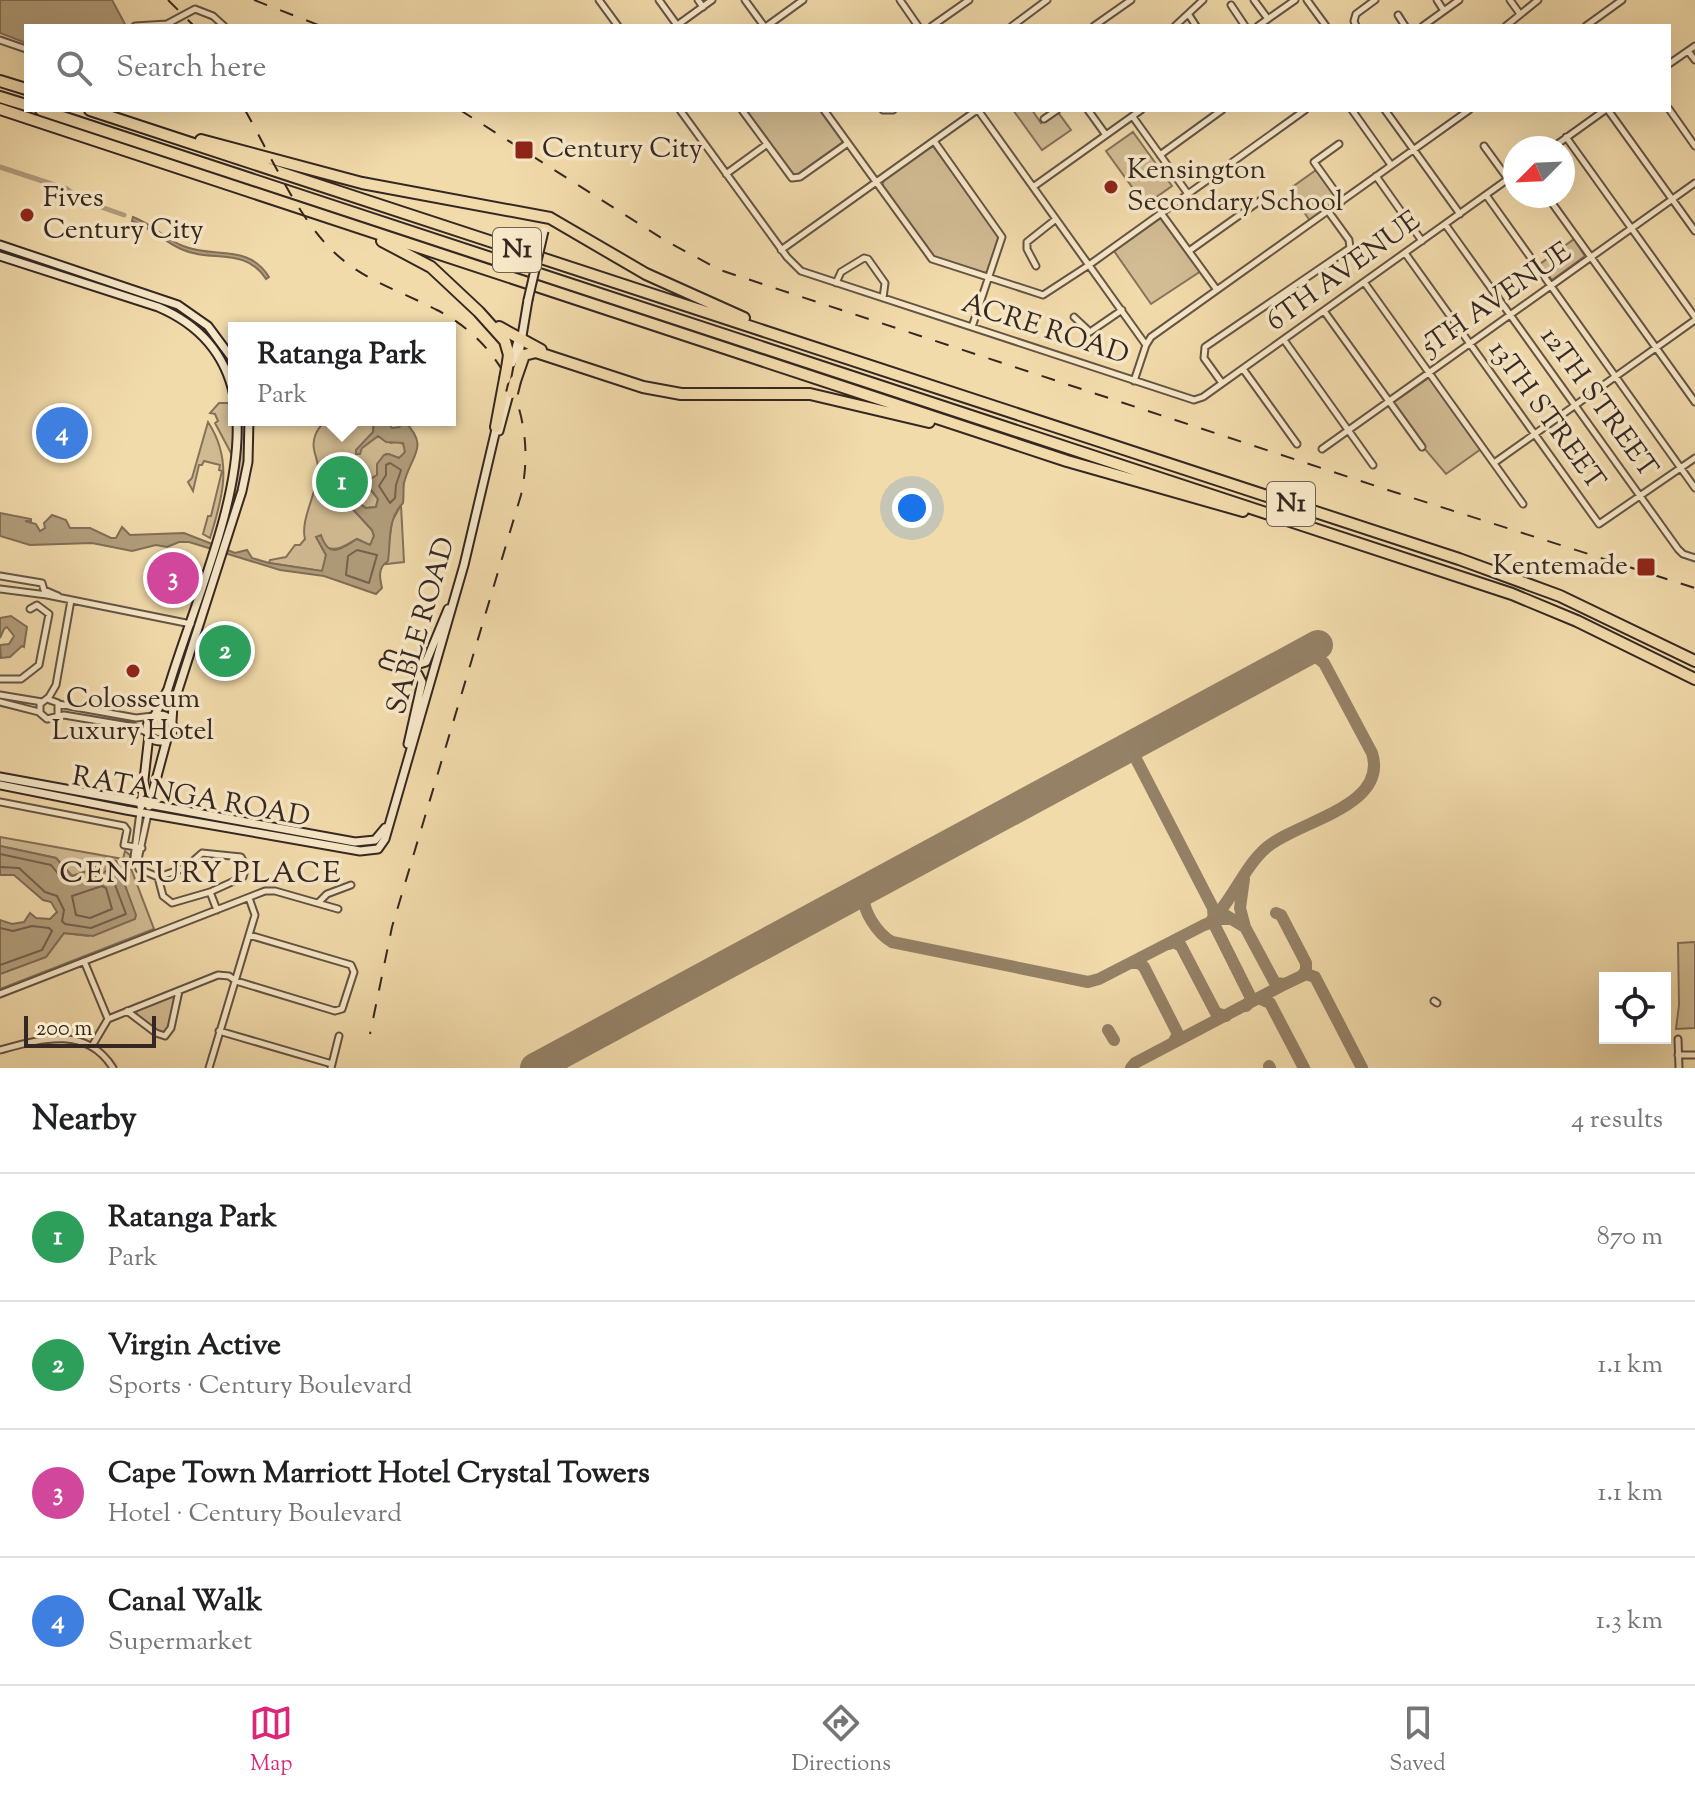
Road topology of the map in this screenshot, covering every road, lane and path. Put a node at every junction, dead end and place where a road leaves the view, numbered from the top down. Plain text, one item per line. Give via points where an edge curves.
1 (599, 0) edge
2 (659, 0) edge
3 (698, 0) edge
4 (712, 0) edge
5 (745, 0) edge
6 (803, 0) edge
7 (900, 0) edge
8 (969, 0) edge
9 (1046, 0) edge
10 (1131, 0) edge
11 (1203, 0) edge
12 (1254, 0) edge
13 (1295, 0) edge
14 (1307, 0) edge
15 (1375, 0) edge
16 (1437, 0) edge
17 (1459, 0) edge
18 (1510, 0) edge
19 (1538, 0) edge
20 (1622, 0) edge
21 (1231, 5) dead end
22 (703, 7) junction
23 (1444, 11) junction
24 (1520, 14) junction
25 (1189, 15) junction
26 (1398, 15) dead end
27 (1023, 18) junction
28 (1268, 22) edge
29 (167, 24) edge
30 (222, 24) edge
31 (617, 24) edge
32 (675, 24) edge
33 (679, 24) edge
34 (763, 24) edge
35 (768, 24) edge
36 (917, 24) edge
37 (935, 24) edge
38 (1015, 24) edge
39 (1027, 24) edge
40 (1097, 24) edge
41 (1178, 24) edge
42 (1195, 24) edge
43 (1244, 24) edge
44 (1325, 24) edge
45 (1355, 24) edge
46 (1404, 24) edge
47 (1426, 24) edge
48 (1508, 24) edge
49 (1589, 24) edge
50 (0, 40) edge
51 (1695, 46) edge
52 (24, 48) edge
53 (1688, 51) junction
54 (1695, 60) edge
55 (1671, 63) edge
56 (0, 81) edge
57 (24, 88) edge
58 (0, 97) edge
59 (24, 104) edge
60 (0, 112) edge
61 (47, 112) edge
62 (96, 112) edge
63 (681, 112) edge
64 (743, 112) edge
65 (825, 112) edge
66 (975, 112) edge
67 (979, 112) edge
68 (1054, 112) edge
69 (1089, 112) edge
70 (1138, 112) edge
71 (1219, 112) edge
72 (1302, 112) edge
73 (1353, 112) edge
74 (1386, 112) edge
75 (1466, 112) edge
76 (1604, 112) edge
77 (1608, 112) edge
78 (1671, 112) edge
79 (1132, 116) junction
80 (114, 118) junction
81 (1044, 119) dead end
82 (1106, 135) junction
83 (1568, 136) edge
84 (934, 141) junction
85 (848, 143) junction
86 (1339, 144) dead end
87 (766, 145) junction
88 (1484, 146) dead end
89 (1695, 146) edge
90 (1575, 149) edge
91 (1414, 150) junction
92 (1160, 155) junction
93 (1391, 165) junction
94 (1503, 172) edge
95 (726, 174) junction
96 (1376, 176) junction
97 (876, 182) junction
98 (1503, 183) edge
99 (1695, 183) edge
100 (1033, 187) junction
101 (1188, 194) junction
102 (1486, 195) junction
103 (1265, 197) dead end
104 (1672, 199) junction
105 (1342, 201) junction
106 (1556, 208) edge
107 (1328, 211) junction
108 (1161, 213) junction
109 (1460, 214) junction
110 (329, 218) junction
111 (1056, 219) junction
112 (546, 223) junction
113 (1445, 224) junction
114 (1632, 228) junction
115 (1695, 231) edge
116 (1422, 241) junction
117 (0, 245) edge
118 (781, 250) junction
119 (1189, 251) junction
120 (1405, 253) junction
121 (0, 256) edge
122 (1591, 257) junction
123 (1089, 265) junction
124 (1036, 266) dead end
125 (989, 278) junction
126 (1364, 282) junction
127 (836, 283) junction
128 (1551, 286) junction
129 (1217, 290) junction
130 (883, 298) junction
131 (473, 306) junction
132 (1122, 310) junction
133 (1324, 311) junction
134 (1510, 315) junction
135 (1074, 317) dead end
136 (1695, 318) edge
137 (972, 327) junction
138 (521, 337) junction
139 (1284, 340) junction
140 (1470, 344) junction
141 (1146, 345) junction
142 (1656, 348) junction
143 (228, 353) edge
144 (561, 359) junction
145 (1243, 369) junction
146 (1429, 373) junction
147 (228, 374) edge
148 (1616, 377) junction
149 (1134, 381) junction
150 (510, 382) junction
151 (920, 382) junction
152 (1222, 383) junction
153 (1196, 400) joint
154 (1389, 402) junction
155 (1695, 402) edge
156 (1576, 406) junction
157 (237, 426) edge
158 (249, 426) edge
159 (496, 427) joint
160 (1348, 431) junction
161 (1535, 435) junction
162 (1001, 439) junction
163 (495, 440) junction
164 (1297, 444) dead end
165 (1422, 447) dead end
166 (1322, 449) dead end
167 (1695, 458) edge
168 (248, 462) junction
169 (1494, 463) junction
170 (1373, 465) dead end
171 (1681, 468) junction
172 (1695, 488) edge
173 (231, 490) junction
174 (1641, 497) junction
175 (1523, 504) dead end
176 (1342, 536) junction
177 (1695, 558) edge
178 (0, 576) edge
179 (0, 589) edge
180 (44, 593) junction
181 (71, 600) junction
182 (452, 605) junction
183 (42, 607) junction
184 (30, 609) dead end
185 (188, 623) junction
186 (199, 626) junction
187 (1695, 661) edge
188 (0, 679) edge
189 (1695, 679) edge
190 (56, 685) junction
191 (0, 695) edge
192 (44, 700) junction
193 (0, 702) edge
194 (58, 703) junction
195 (40, 712) junction
196 (57, 715) junction
197 (154, 716) junction
198 (172, 721) junction
199 (149, 734) junction
200 (167, 739) junction
201 (407, 759) junction
202 (158, 771) junction
203 (0, 777) edge
204 (0, 785) edge
205 (0, 802) edge
206 (146, 803) junction
207 (184, 810) junction
208 (144, 813) junction
209 (372, 846) junction
210 (139, 847) junction
211 (158, 877) junction
212 (351, 885) dead end
213 (210, 892) junction
214 (249, 898) junction
215 (318, 903) junction
216 (338, 909) dead end
217 (217, 910) junction
218 (249, 935) junction
219 (84, 961) junction
220 (236, 981) junction
221 (179, 991) junction
222 (0, 994) edge
223 (127, 1011) junction
224 (108, 1019) junction
225 (219, 1031) junction
226 (339, 1036) dead end
227 (1678, 1039) dead end
228 (92, 1046) junction
229 (0, 1050) edge
230 (1678, 1055) junction
231 (1695, 1055) edge
232 (331, 1066) edge
233 (113, 1068) edge
234 (209, 1068) edge
235 (1679, 1068) edge

1 - 31 street
2 - 32 street
3 - 22 street
4 - 22 street
5 - 34 street
6 - 35 street
7 - 36 street
8 - 37 street
9 - 27 street
10 - 40 street
11 - 25 street
12 - 28 street
13 - 28 street
14 - 44 street
15 - 45 street via 1356,14
16 - 23 street
17 - 23 street
18 - 24 street
19 - 24 street
20 - 49 street
21 - 43 street
22 - 33 street
23 - 47 street
24 - 48 street
25 - 41 street
25 - 42 street
26 - 46 street
27 - 38 street
27 - 39 street
29 - 30 street via 195,9
50 - 52 street
51 - 53 street
53 - 54 street
53 - 55 street
56 - 57 highway
58 - 59 highway
60 - 110 highway
61 - 176 highway, N1
62 - 80 highway, N1
63 - 95 street, ACRE ROAD
64 - 87 street
65 - 85 street
66 - 84 street
67 - 100 street
68 - 81 street
69 - 82 street
70 - 79 street
71 - 92 street
72 - 101 street
73 - 93 street
74 - 91 street
75 - 91 street
76 - 83 street
77 - 104 street
78 - 89 street
79 - 82 street
79 - 92 street
80 - 112 highway via 362,183
80 - 151 highway, N1
82 - 100 street
84 - 97 street
84 - 125 street via 1001,234
85 - 87 street via 796,179
85 - 97 street
86 - 105 street via 1314,162
87 - 95 street
88 - 94 street
90 - 114 street
91 - 93 street
91 - 109 street
92 - 101 street
93 - 96 street
95 - 118 street, ACRE ROAD
96 - 105 street
96 - 116 street
97 - 118 street
97 - 125 street via 932,259
98 - 102 street, 6TH AVENUE
99 - 104 street, 5TH AVENUE
100 - 111 street
101 - 108 street
102 - 109 street, 6TH AVENUE
102 - 128 street
103 - 119 street
104 - 114 street, 5TH AVENUE
104 - 115 street
105 - 107 street
106 - 122 street
107 - 129 street
107 - 152 street via 1350,248 1205,347 1204,358
108 - 119 street
108 - 123 street
109 - 113 street, 6TH AVENUE
110 - 131 highway via 418,258
110 - 162 highway
111 - 123 street
111 - 124 street via 1027,242
112 - 138 main road, SABLE ROAD, bridge
112 - 151 highway via 670,286
113 - 116 street, 6TH AVENUE
113 - 134 street, 12TH STREET
114 - 122 street, 5TH AVENUE
114 - 136 street
116 - 120 street, 6TH AVENUE
117 - 143 main road via 169,300 205,324
118 - 127 street, ACRE ROAD via 801,271
119 - 129 street
120 - 126 street, 6TH AVENUE
120 - 140 street, 13TH STREET
121 - 147 main road via 176,316 214,349
122 - 128 street, 5TH AVENUE
122 - 142 street
123 - 125 street via 1045,295
123 - 132 street
125 - 137 street
126 - 133 street, 6TH AVENUE
126 - 146 street
127 - 130 street, ACRE ROAD
127 - 130 street via 841,272 868,259 885,283
128 - 134 street, 5TH AVENUE
128 - 148 street
129 - 141 street
130 - 137 street, ACRE ROAD
131 - 138 highway
131 - 150 highway via 505,341
132 - 135 street via 1090,332
132 - 141 street
133 - 139 street, 6TH AVENUE
133 - 154 street
134 - 140 street, 5TH AVENUE
134 - 156 street, 12TH STREET
136 - 142 street
137 - 149 street, ACRE ROAD
138 - 144 highway
138 - 150 main road, SABLE ROAD
139 - 145 street, 6TH AVENUE
139 - 160 street
140 - 146 street, 5TH AVENUE
140 - 161 street, 13TH STREET
141 - 149 street
142 - 148 street
142 - 155 street
144 - 150 highway via 531,352
144 - 162 highway via 643,387 702,395 810,394
145 - 152 street, 6TH AVENUE
145 - 164 street
146 - 154 street, 5TH AVENUE
146 - 169 street
148 - 156 street
148 - 171 street
149 - 153 street, ACRE ROAD
150 - 159 highway
150 - 163 main road, SABLE ROAD
151 - 187 highway, N1 via 1472,563 1572,602
152 - 153 street, 6TH AVENUE
154 - 160 street, 5TH AVENUE
154 - 165 street
156 - 161 street
156 - 174 street, 12TH STREET
157 - 173 main road
158 - 168 main road
159 - 163 main road, SABLE ROAD
160 - 166 street, 5TH AVENUE
160 - 170 street
161 - 169 street
161 - 174 street, 13TH STREET via 1599,524
162 - 176 highway
163 - 182 main road, SABLE ROAD
167 - 171 street
168 - 173 main road via 240,464
168 - 186 main road
169 - 175 street
171 - 172 street
171 - 174 street
173 - 185 main road
174 - 177 street, 12TH STREET via 1678,549
176 - 189 highway, N1 via 1512,594
178 - 180 street via 42,583
179 - 180 street
180 - 181 street
180 - 183 street
181 - 185 street
181 - 190 street
182 - 201 main road, SABLE ROAD
182 - 201 main road via 426,662 386,659 418,674 422,682
183 - 184 street
183 - 188 street via 49,618 39,665 21,679
185 - 186 street
185 - 197 main road
186 - 198 main road
190 - 192 street
190 - 194 street
191 - 192 street
192 - 194 street
192 - 195 street
193 - 195 street
194 - 196 street
194 - 197 street via 136,718
195 - 196 street via 47,719
196 - 199 street via 135,727
197 - 198 main road
197 - 199 main road via 147,723
198 - 200 main road
199 - 200 main road via 158,741
199 - 206 main road
200 - 202 main road
201 - 209 main road, SABLE ROAD via 385,839
202 - 206 main road
202 - 207 main road via 160,799
203 - 206 main road, RATANGA ROAD
204 - 208 main road, RATANGA ROAD
205 - 210 street via 124,826 124,845
206 - 207 main road, RATANGA ROAD
206 - 208 main road
207 - 209 main road, RATANGA ROAD
208 - 209 main road, RATANGA ROAD via 360,851
208 - 210 street
210 - 211 street via 136,865
211 - 213 street via 170,903
211 - 213 street via 181,870 202,853 243,858 245,876
212 - 215 street
213 - 217 street
214 - 215 street via 275,891
214 - 217 street
214 - 218 street via 255,912
215 - 216 street
217 - 219 street
218 - 220 street
218 - 220 street via 351,965 354,972 340,1011
219 - 222 street
219 - 224 street
220 - 221 street via 218,975
220 - 225 street
221 - 223 street
221 - 223 street via 167,1035
223 - 224 street
224 - 228 street
225 - 232 street
225 - 234 street
226 - 232 street
227 - 230 street
228 - 229 street via 56,1037
228 - 233 street
230 - 231 street
230 - 235 street

